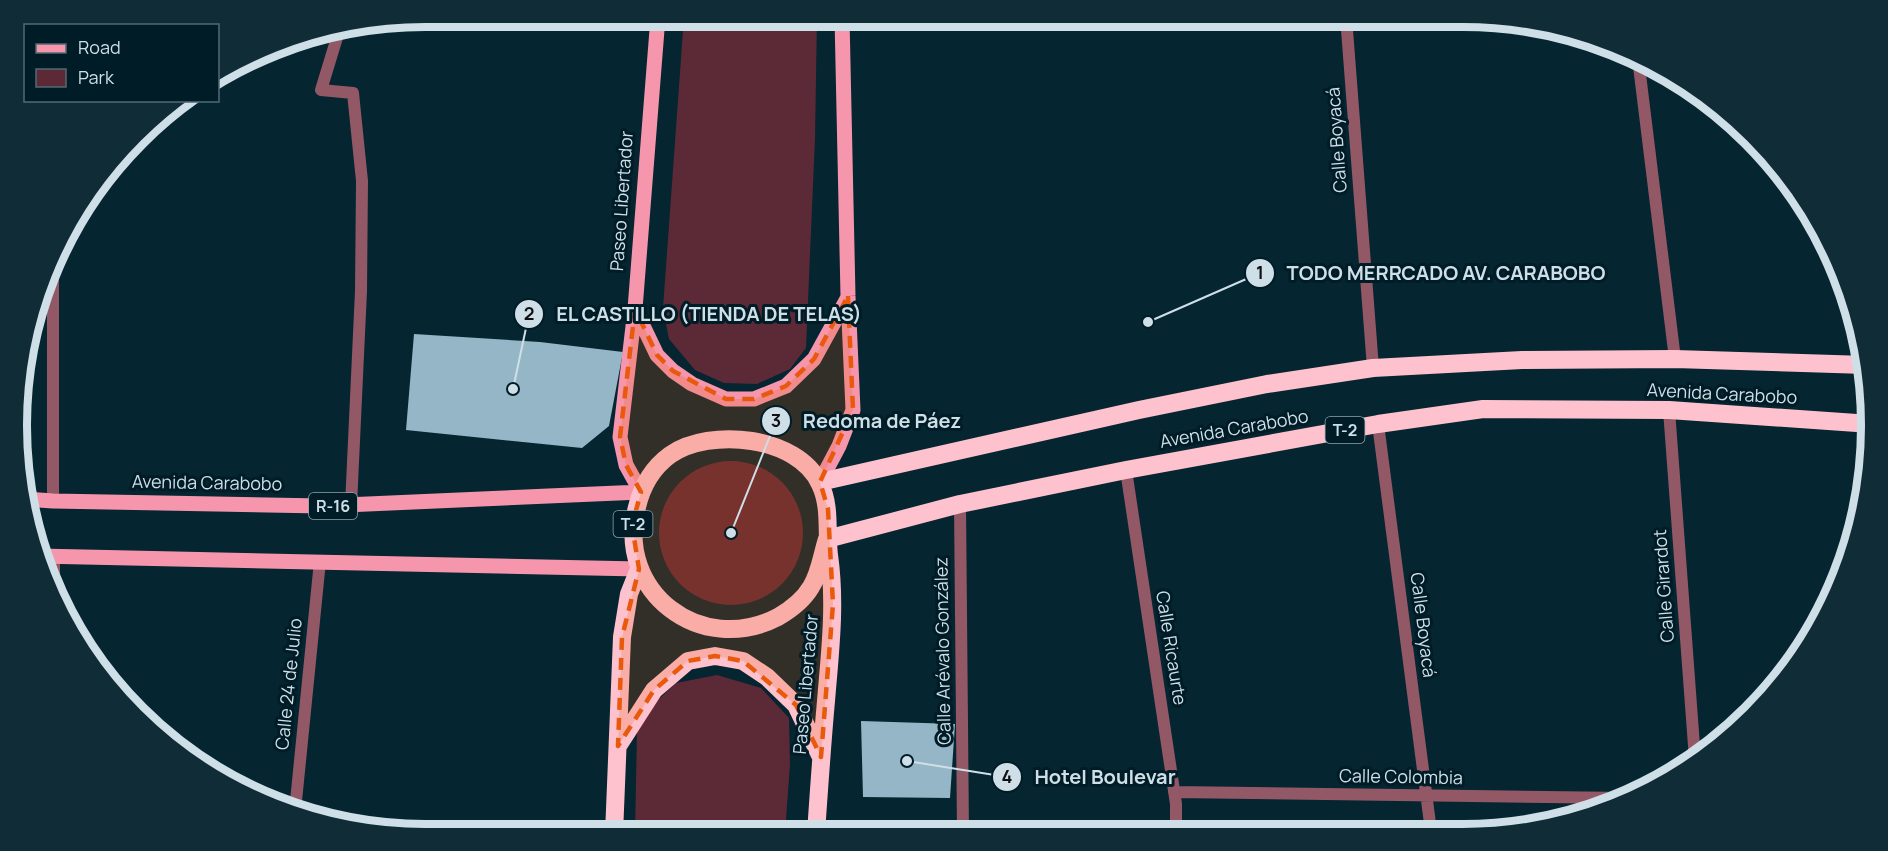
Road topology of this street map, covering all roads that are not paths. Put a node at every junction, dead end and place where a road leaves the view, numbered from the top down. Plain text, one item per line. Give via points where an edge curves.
1 (657, 27) edge
2 (842, 27) edge
3 (1347, 27) edge
4 (337, 38) edge
5 (1639, 68) edge
6 (53, 284) edge
7 (848, 296) junction
8 (635, 309) junction
9 (1675, 359) junction
10 (1856, 365) edge
11 (1373, 369) junction
12 (1670, 410) junction
13 (1861, 423) edge
14 (1378, 424) junction
15 (1126, 470) junction
16 (819, 482) junction
17 (641, 492) junction
18 (34, 500) edge
19 (52, 501) junction
20 (960, 504) junction
21 (351, 505) junction
22 (827, 539) junction
23 (49, 557) edge
24 (54, 557) junction
25 (320, 561) junction
26 (639, 569) junction
27 (54, 570) edge
28 (618, 746) junction
29 (1694, 750) edge
30 (821, 757) junction
31 (1174, 792) junction
32 (1426, 795) junction
33 (1605, 798) edge
34 (296, 803) edge
35 (614, 824) edge
36 (817, 824) edge
37 (963, 824) edge
38 (1176, 824) edge
39 (1430, 824) edge

1 - 8 main road, Paseo Libertador
2 - 7 main road
3 - 11 street, Calle Boyacá
4 - 21 street via 321,90 353,93 362,181 362,291
5 - 9 street
6 - 19 street
7 - 8 main road via 814,359 786,386 754,399 726,399 673,371 657,355
7 - 16 main road via 853,410
8 - 17 main road, Paseo Libertador via 620,437 626,465
9 - 10 highway, Avenida Carabobo
9 - 11 highway, Avenida Carabobo via 1522,360
11 - 16 highway, Avenida Carabobo via 1267,384
12 - 13 highway, Avenida Carabobo / T-2
12 - 14 highway, Avenida Carabobo / T-2 via 1483,409
12 - 29 street, Calle Girardot
14 - 15 highway, Avenida Carabobo / T-2
14 - 32 street, Calle Boyacá
15 - 20 highway, Avenida Carabobo / T-2
15 - 31 street, Calle Ricaurte
16 - 17 highway, T-2 via 800,459 777,449 747,439 715,438 682,447 657,464
16 - 22 highway, T-2 via 828,509
17 - 21 main road, Avenida Carabobo / R-16
17 - 26 highway, T-2 via 633,525
18 - 19 main road, Avenida Carabobo / R-16
19 - 21 main road, Avenida Carabobo / R-16
20 - 22 highway, Avenida Carabobo / T-2
20 - 37 street, Calle Arévalo González
22 - 26 highway, T-2 via 811,587 789,611 761,626 729,631 698,625 670,609 652,591
22 - 30 highway, Paseo Libertador / T-2 via 833,604
23 - 24 main road
24 - 25 main road
24 - 27 street
25 - 26 main road
25 - 34 street, Calle 24 de Julio
26 - 28 highway, T-2 via 629,594 622,637
28 - 30 highway via 654,690 688,661 715,656 743,661 767,677 796,705
28 - 35 highway, T-2
30 - 36 highway, Paseo Libertador / T-2
31 - 32 street, Calle Colombia
31 - 38 street, Calle Ricaurte
32 - 33 street, Calle Colombia
32 - 39 street, Calle Boyacá

